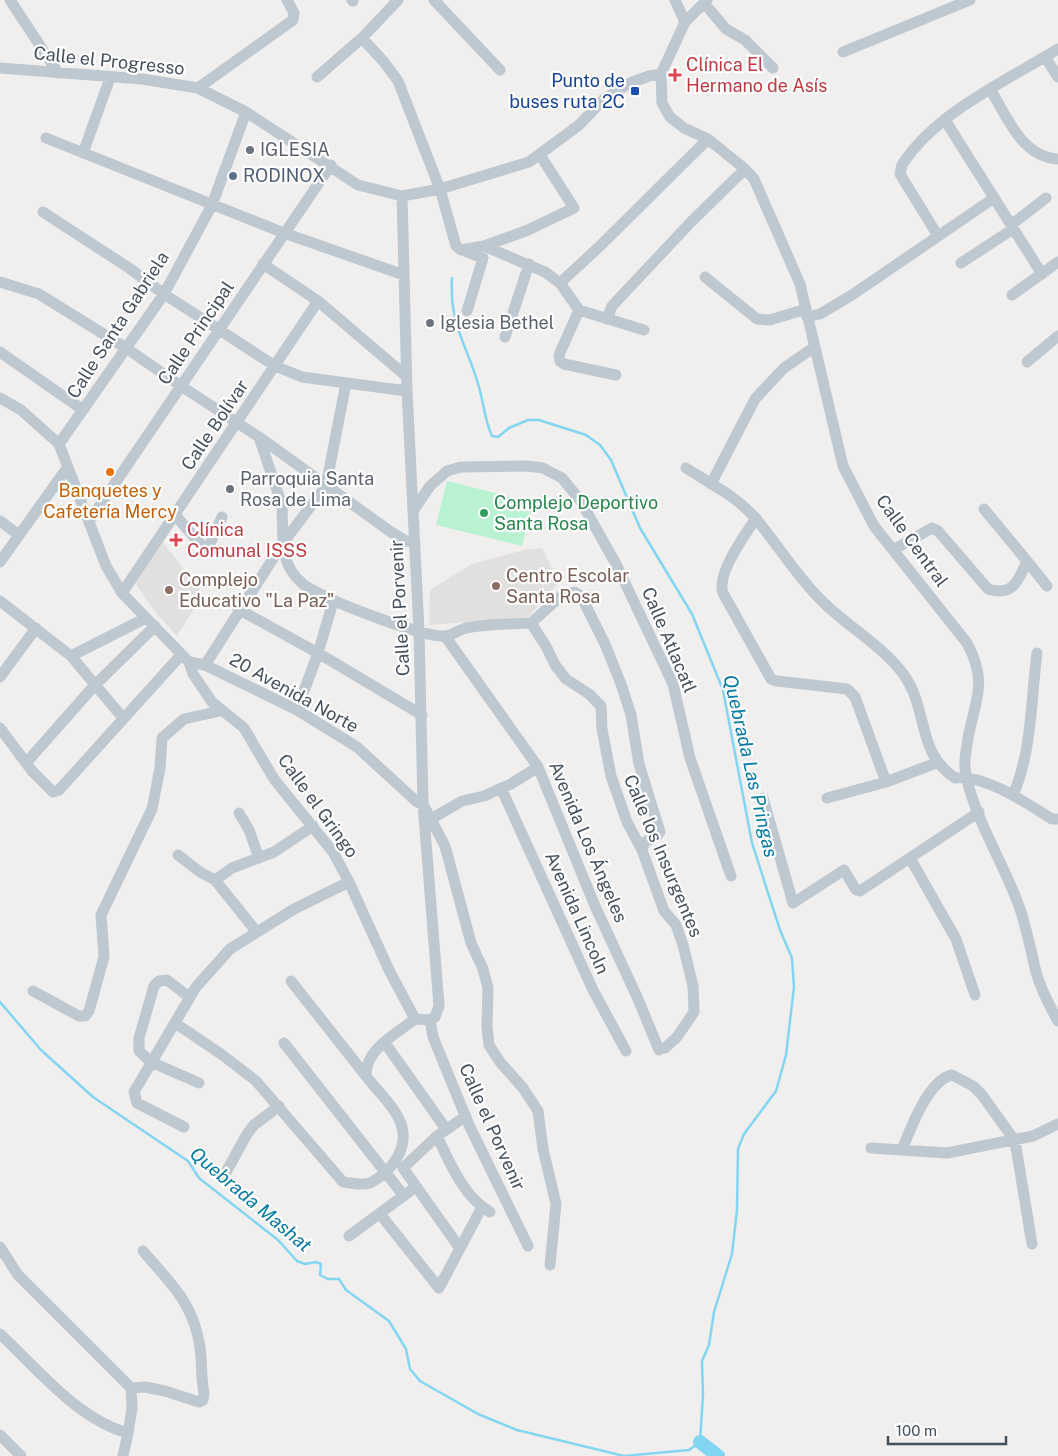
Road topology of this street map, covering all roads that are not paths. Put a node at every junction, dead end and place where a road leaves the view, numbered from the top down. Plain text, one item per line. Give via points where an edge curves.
1 (10, 0) edge
2 (287, 0) edge
3 (398, 0) edge
4 (434, 0) edge
5 (675, 0) edge
6 (970, 0) edge
7 (706, 2) edge
8 (685, 22) junction
9 (362, 38) junction
10 (1058, 49) edge
11 (843, 52) dead end
12 (1045, 57) junction
13 (0, 68) edge
14 (773, 68) dead end
15 (500, 70) dead end
16 (58, 73) junction
17 (661, 74) junction
18 (317, 77) dead end
19 (1058, 77) edge
20 (110, 78) junction
21 (198, 88) junction
22 (990, 89) junction
23 (246, 112) junction
24 (945, 120) junction
25 (46, 138) dead end
26 (708, 139) junction
27 (83, 153) junction
28 (540, 155) junction
29 (1058, 159) edge
30 (331, 165) junction
31 (745, 169) junction
32 (440, 189) junction
33 (402, 196) junction
34 (994, 198) junction
35 (1046, 198) dead end
36 (212, 205) junction
37 (43, 212) dead end
38 (1012, 227) junction
39 (284, 233) junction
40 (938, 236) junction
41 (484, 246) junction
42 (461, 250) junction
43 (1058, 262) edge
44 (960, 263) dead end
45 (263, 264) junction
46 (529, 264) junction
47 (1042, 274) junction
48 (404, 275) junction
49 (705, 277) dead end
50 (0, 282) edge
51 (560, 283) junction
52 (164, 294) junction
53 (1012, 295) dead end
54 (318, 301) junction
55 (579, 310) junction
56 (467, 311) dead end
57 (807, 313) junction
58 (607, 319) junction
59 (219, 330) junction
60 (644, 330) dead end
61 (1058, 336) edge
62 (505, 337) dead end
63 (126, 348) junction
64 (813, 348) junction
65 (0, 352) edge
66 (1027, 362) dead end
67 (275, 366) junction
68 (616, 375) dead end
69 (406, 376) junction
70 (346, 383) junction
71 (180, 386) junction
72 (407, 391) junction
73 (0, 398) edge
74 (83, 410) junction
75 (238, 423) junction
76 (259, 437) junction
77 (59, 444) junction
78 (67, 468) junction
79 (686, 468) dead end
80 (711, 484) junction
81 (326, 486) junction
82 (984, 509) dead end
83 (413, 511) junction
84 (175, 515) junction
85 (222, 517) dead end
86 (756, 518) junction
87 (90, 520) junction
88 (0, 521) edge
89 (19, 535) junction
90 (414, 542) junction
91 (283, 543) junction
92 (893, 550) junction
93 (1027, 561) junction
94 (0, 562) edge
95 (1047, 586) dead end
96 (122, 593) junction
97 (0, 602) edge
98 (333, 602) junction
99 (238, 610) junction
100 (150, 622) junction
101 (531, 623) junction
102 (36, 628) junction
103 (419, 631) junction
104 (445, 636) junction
105 (318, 653) junction
106 (1037, 653) dead end
107 (71, 656) junction
108 (185, 658) junction
109 (205, 665) junction
110 (0, 677) edge
111 (94, 686) junction
112 (297, 710) junction
113 (220, 711) junction
114 (422, 715) junction
115 (123, 718) junction
116 (0, 728) edge
117 (26, 763) junction
118 (936, 763) junction
119 (538, 767) junction
120 (966, 776) junction
121 (886, 782) junction
122 (501, 788) junction
123 (1013, 795) junction
124 (763, 798) dead end
125 (827, 798) dead end
126 (423, 804) junction
127 (979, 812) junction
128 (239, 813) dead end
129 (431, 819) junction
130 (1058, 820) edge
131 (313, 826) junction
132 (642, 850) junction
133 (178, 854) dead end
134 (259, 858) junction
135 (910, 858) junction
136 (731, 876) dead end
137 (215, 880) junction
138 (349, 882) junction
139 (256, 931) junction
140 (291, 981) dead end
141 (34, 991) dead end
142 (975, 995) dead end
143 (190, 997) junction
144 (1057, 1016) edge
145 (433, 1018) junction
146 (415, 1019) junction
147 (175, 1023) junction
148 (284, 1043) dead end
149 (385, 1043) junction
150 (662, 1049) joint
151 (626, 1051) dead end
152 (151, 1062) junction
153 (366, 1076) junction
154 (199, 1083) dead end
155 (279, 1106) junction
156 (466, 1116) junction
157 (1058, 1124) edge
158 (184, 1127) dead end
159 (442, 1132) junction
160 (1015, 1141) junction
161 (871, 1148) dead end
162 (902, 1150) junction
163 (385, 1171) junction
164 (225, 1174) dead end
165 (416, 1186) junction
166 (404, 1196) junction
167 (380, 1214) junction
168 (349, 1236) dead end
169 (1032, 1244) dead end
170 (528, 1246) dead end
171 (0, 1247) edge
172 (459, 1247) junction
173 (143, 1251) dead end
174 (550, 1265) dead end
175 (0, 1334) edge
176 (131, 1388) junction
177 (128, 1434) junction
178 (0, 1435) edge
179 (21, 1456) edge
180 (123, 1456) edge

1 - 16 street
2 - 21 street via 294,13 293,20
3 - 9 street
4 - 15 street
5 - 8 street
6 - 11 street
7 - 8 street
7 - 14 street via 726,29 745,40
8 - 17 street, Calle Central
9 - 18 street
9 - 32 street via 398,81
10 - 12 street
12 - 19 street
12 - 22 street
13 - 16 street, Calle el Progresso
16 - 20 street, Calle el Progresso
17 - 26 street, Calle Central via 662,103 670,117 684,128
17 - 28 street, Calle el Progresso via 630,83 604,99 579,125
20 - 21 street, Calle el Progresso via 142,79
20 - 27 street
21 - 23 street, Calle el Progresso
22 - 24 street
22 - 29 street via 1025,146
23 - 30 street, Calle el Progresso
23 - 36 street, Calle Santa Gabriela
24 - 34 street
24 - 40 street via 907,157 900,174
25 - 27 street
26 - 31 street, Calle Central
26 - 51 street
27 - 36 street
28 - 32 street, Calle el Progresso via 529,162
28 - 41 street via 574,208
30 - 33 street, Calle el Progresso via 358,185
30 - 39 street, Calle Principal
31 - 57 street, Calle Central via 754,179 800,284
31 - 58 street via 612,306
32 - 33 street, Calle el Progresso
32 - 42 street via 452,239
33 - 48 street, Calle el Porvenir
34 - 38 street
34 - 40 street
35 - 38 street
36 - 39 street
36 - 52 street, Calle Santa Gabriela
37 - 52 street
38 - 44 street
38 - 47 street
39 - 45 street, Calle Principal
39 - 48 street
40 - 57 street via 820,314
41 - 42 street
41 - 46 street
42 - 56 street via 483,258
43 - 47 street
45 - 54 street
45 - 59 street, Calle Principal
46 - 51 street
46 - 62 street
47 - 53 street
48 - 69 street, Calle el Porvenir
49 - 57 street via 757,319 770,320
50 - 63 street via 39,294
51 - 55 street
52 - 59 street
52 - 63 street, Calle Santa Gabriela
54 - 67 street, Calle Bolívar
54 - 69 street
55 - 58 street
55 - 68 street via 559,355 560,361
57 - 64 street, Calle Central
58 - 60 street
59 - 67 street
59 - 71 street, Calle Principal
61 - 66 street
63 - 71 street
63 - 74 street, Calle Santa Gabriela
64 - 80 street via 784,368 755,399
64 - 92 street, Calle Central via 843,466 874,526
65 - 74 street
67 - 70 street via 295,376
67 - 75 street, Calle Bolívar
69 - 72 street, Calle el Porvenir
70 - 72 street
70 - 81 street
71 - 75 street
71 - 87 street, Calle Principal
72 - 83 street, Calle el Porvenir
73 - 77 street via 22,410
74 - 77 street, Calle Santa Gabriela
75 - 76 street
75 - 84 street, Calle Bolívar
76 - 81 street
76 - 91 street via 282,506
77 - 78 street, Calle el Gringo
78 - 87 street, Calle el Gringo
78 - 89 street
79 - 80 street
80 - 86 street
81 - 90 street via 391,532
81 - 91 street
82 - 93 street
83 - 90 street, Calle el Porvenir
83 - 136 street, Calle Atlacatl via 430,486 447,471 462,467 527,466 543,468 562,478 580,500 616,564 673,684 690,758
84 - 85 street via 204,548 209,546
84 - 96 street, Calle Bolívar
86 - 118 street via 818,598 878,647 905,677 914,694
86 - 121 street via 730,562 722,582 723,593 771,679 847,689 855,696
87 - 96 street, Calle el Gringo via 106,566
88 - 89 street
89 - 94 street
90 - 103 street, Calle el Porvenir
91 - 98 street via 284,559 302,583
91 - 99 street
92 - 93 street via 932,528 944,536 988,589 997,592 1012,588
92 - 120 street, Calle Central via 967,643 980,673 980,691 964,765
93 - 95 street
96 - 100 street, Calle el Gringo
97 - 102 street
98 - 103 street
98 - 105 street
99 - 105 street
99 - 109 street
100 - 107 street
100 - 108 street, Calle el Gringo
100 - 111 street
101 - 104 street via 486,625
101 - 132 street, Calle los Insurgentes via 566,679 601,706 611,776 627,822
101 - 132 street via 561,596 574,592 581,596 605,644 631,715 639,764 660,832 645,842
102 - 107 street
102 - 110 street
103 - 104 street
103 - 114 street, Calle el Porvenir
104 - 119 street, Avenida Los Ángeles
105 - 112 street
105 - 114 street
106 - 123 street via 1026,744 1020,779
107 - 111 street
108 - 109 street, 20 Avenida Norte
108 - 113 street, Calle el Gringo
108 - 115 street
109 - 112 street, 20 Avenida Norte
111 - 115 street
111 - 117 street
112 - 126 street, 20 Avenida Norte via 356,747
113 - 131 street, Calle el Gringo via 244,728 274,780
113 - 141 street via 184,719 162,738 152,809 101,915 104,957 89,1011 79,1016
114 - 126 street, Calle el Porvenir
115 - 117 street via 59,790 53,792 48,789
116 - 117 street
118 - 120 street via 955,778
118 - 121 street
119 - 122 street
119 - 150 street, Avenida Los Ángeles via 595,906
120 - 123 street
120 - 127 street, Calle Central
121 - 125 street
122 - 129 street via 462,801
122 - 151 street, Avenida Lincoln via 593,990
123 - 130 street
124 - 135 street via 793,903 844,870 856,890 860,891
126 - 129 street
126 - 145 street, Calle el Porvenir via 439,1006
127 - 135 street
127 - 144 street, Calle Central via 1020,909 1036,973
128 - 134 street
129 - 174 street via 445,846 471,944 488,988 489,1045 538,1111 556,1204
131 - 134 street via 288,844
131 - 138 street, Calle el Gringo via 333,852
132 - 150 street, Calle los Insurgentes via 664,910 676,925 693,986 694,1012 677,1037
133 - 137 street
134 - 137 street via 232,868
135 - 142 street via 956,939
137 - 139 street
138 - 139 street
138 - 146 street, Calle el Gringo
139 - 143 street via 230,949
140 - 153 street
143 - 147 street
143 - 152 street via 167,980 154,986 139,1038 139,1050
145 - 146 street
145 - 156 street, Calle el Porvenir via 433,1037
146 - 149 street
147 - 152 street
147 - 155 street via 240,1068
148 - 163 street
149 - 153 street via 368,1060
149 - 159 street
152 - 154 street
152 - 158 street via 137,1085 135,1099 146,1109
153 - 163 street via 402,1127 398,1159
155 - 163 street via 343,1182 370,1183
155 - 164 street via 254,1125
156 - 159 street
156 - 170 street, Calle el Porvenir
157 - 160 street
159 - 165 street via 403,1168
159 - 172 street via 457,1177 486,1210
160 - 162 street via 947,1154
160 - 162 street via 982,1094 952,1075 937,1084 916,1116
160 - 169 street
161 - 162 street
163 - 166 street
165 - 166 street
165 - 172 street
166 - 167 street
167 - 168 street
167 - 172 street via 439,1288
171 - 176 street via 18,1274
173 - 176 street via 191,1311 200,1347 204,1393 203,1400 199,1402 165,1391
175 - 177 street via 72,1402 108,1427
176 - 177 street
177 - 180 street
178 - 179 street

